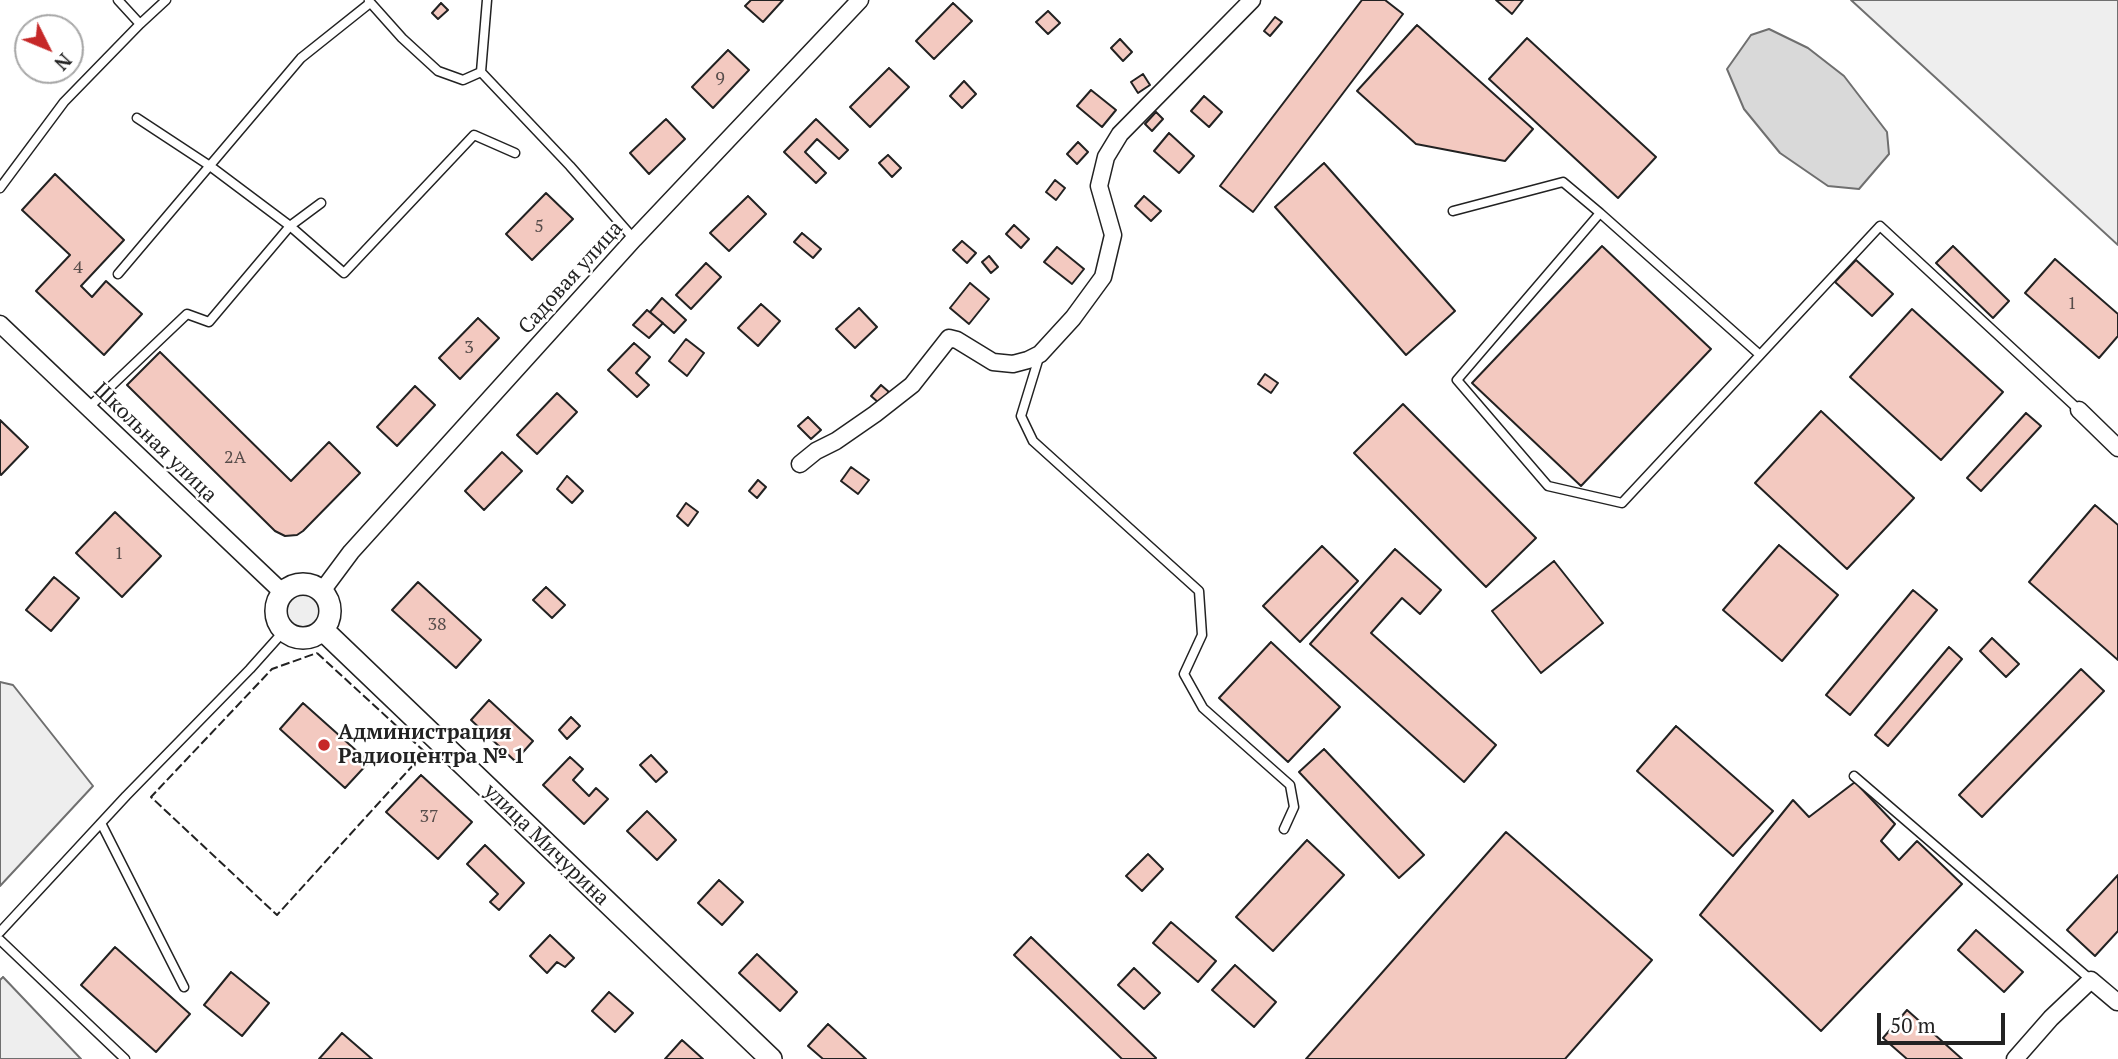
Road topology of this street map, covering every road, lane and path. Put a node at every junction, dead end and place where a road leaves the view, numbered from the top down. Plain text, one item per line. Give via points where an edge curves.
1 (118, 0) edge
2 (166, 0) edge
3 (486, 0) edge
4 (860, 0) edge
5 (1252, 0) edge
6 (369, 1) edge
7 (140, 24) junction
8 (481, 72) junction
9 (137, 118) dead end
10 (515, 153) dead end
11 (211, 166) junction
12 (0, 188) edge
13 (321, 203) dead end
14 (1452, 211) dead end
15 (1600, 213) junction
16 (290, 226) junction
17 (634, 239) junction
18 (118, 274) dead end
19 (0, 324) edge
20 (1040, 355) junction
21 (1760, 355) junction
22 (89, 408) junction
23 (2080, 410) joint
24 (2118, 448) edge
25 (800, 464) dead end
26 (321, 591) junction
27 (282, 592) junction
28 (323, 630) junction
29 (284, 631) junction
30 (1854, 776) dead end
31 (101, 823) junction
32 (1284, 829) dead end
33 (0, 932) edge
34 (0, 940) edge
35 (2091, 980) junction
36 (184, 987) dead end
37 (2118, 1002) edge
38 (125, 1059) edge
39 (771, 1059) edge
40 (2015, 1059) edge

1 - 7 lane
2 - 7 lane
3 - 8 lane
4 - 17 street, Садовая улица
5 - 20 street via 1120,134 1105,157 1099,186 1113,235 1103,277
6 - 8 lane via 438,71 463,80
6 - 11 lane via 301,58
7 - 12 lane via 64,103
8 - 17 lane
9 - 11 lane
10 - 16 lane via 474,135 344,273
11 - 16 lane
11 - 18 lane
13 - 16 lane
14 - 15 lane via 1563,182
15 - 21 lane
15 - 21 lane via 1457,380 1548,486 1622,503
16 - 22 lane via 209,322 187,314
17 - 26 street, Садовая улица
19 - 22 street, Школьная улица
20 - 25 street via 1013,364 993,362 949,338 912,385
20 - 32 lane via 1021,416 1032,441 1199,591 1202,635 1184,674 1203,708 1290,785 1294,807
21 - 23 lane via 1880,226
22 - 27 street, Школьная улица
23 - 24 street
26 - 27 street via 302,584
26 - 28 street via 330,610
27 - 29 street via 275,612
28 - 29 street via 304,639
28 - 39 street, улица Мичурина
29 - 31 lane
30 - 35 lane
31 - 33 lane
31 - 36 lane
34 - 38 lane
35 - 37 street
35 - 40 street

